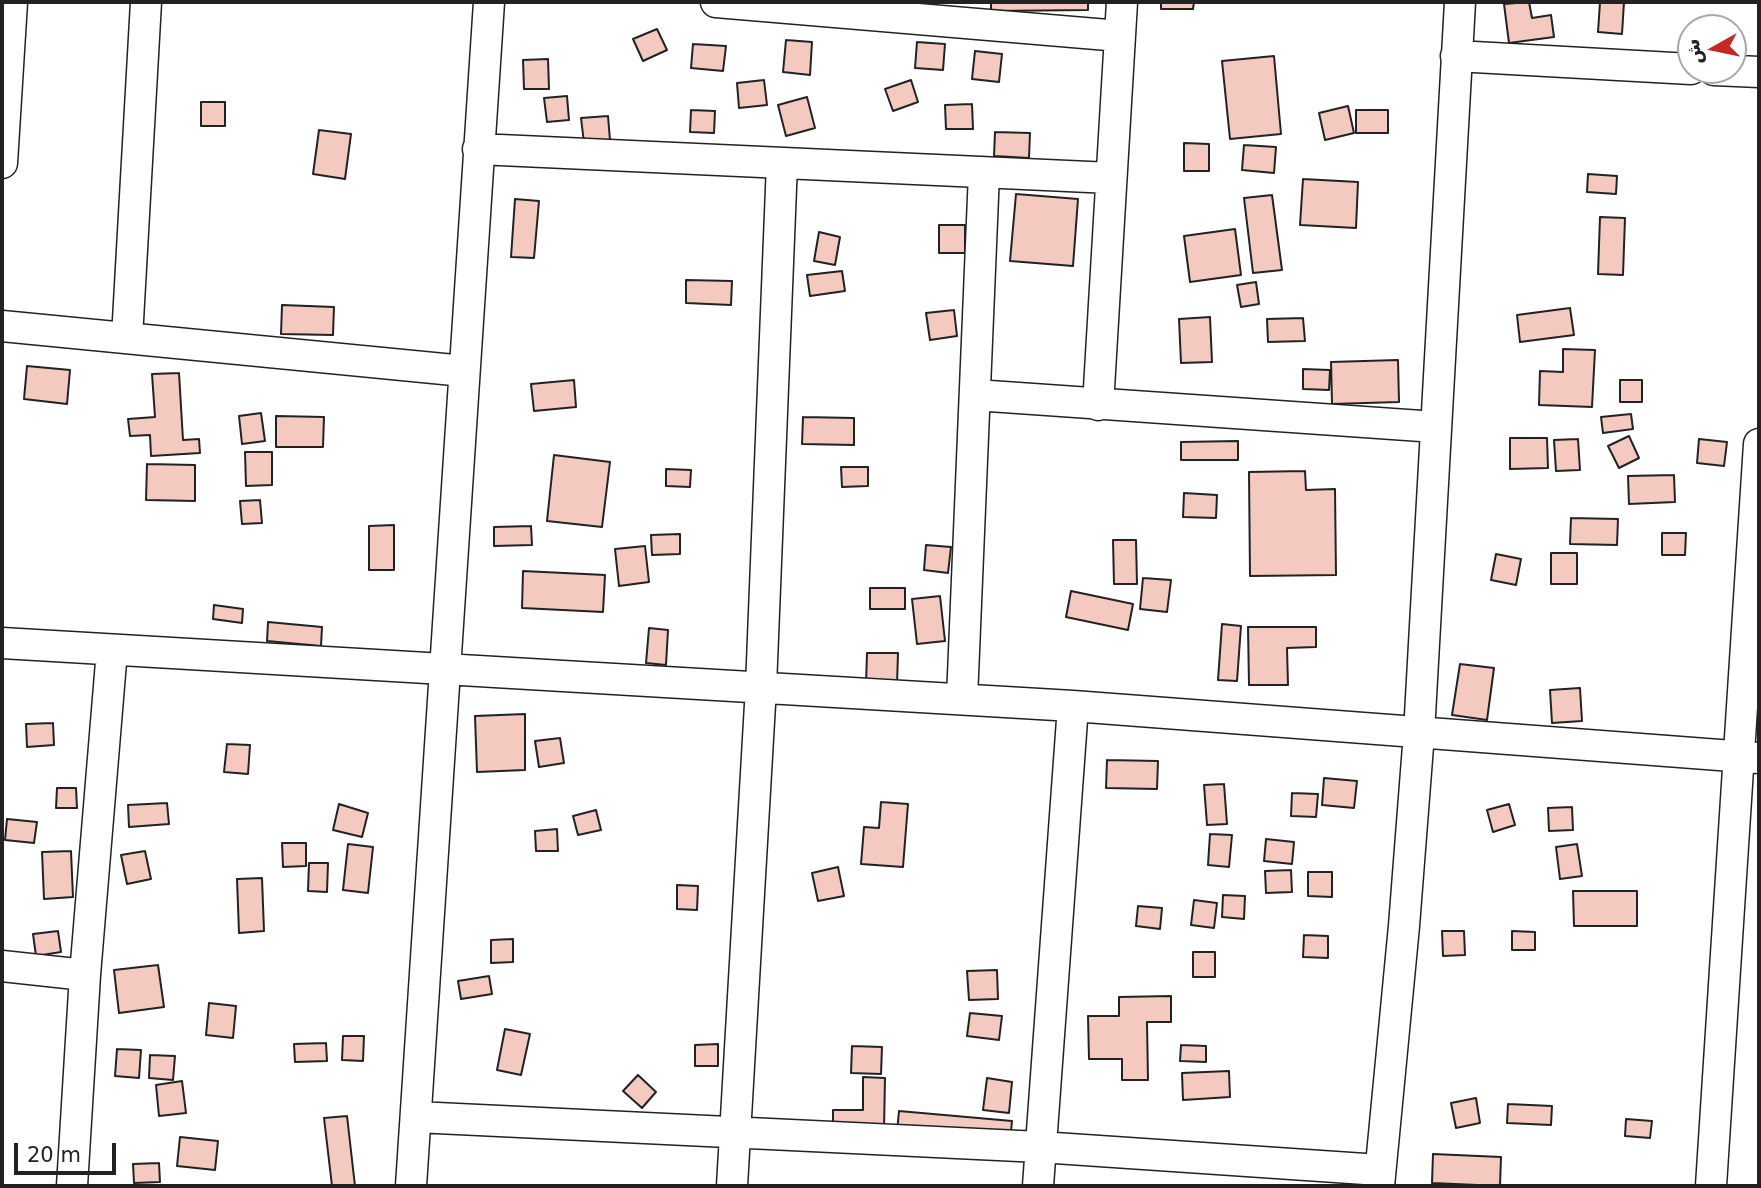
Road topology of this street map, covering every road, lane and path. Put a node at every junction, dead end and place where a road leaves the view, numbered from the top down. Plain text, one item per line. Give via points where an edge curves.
1 (12, 2) edge
2 (146, 2) edge
3 (489, 2) edge
4 (716, 2) edge
5 (1122, 2) edge
6 (1460, 2) edge
7 (1120, 36) junction
8 (1456, 56) junction
9 (1677, 68) edge
10 (478, 149) junction
11 (2, 163) edge
12 (782, 163) junction
13 (984, 173) junction
14 (1111, 178) junction
15 (2, 326) edge
16 (127, 338) junction
17 (464, 371) junction
18 (975, 395) junction
19 (1098, 405) junction
20 (1436, 427) junction
21 (1759, 444) edge
22 (2, 643) edge
23 (112, 650) junction
24 (444, 668) junction
25 (761, 687) junction
26 (962, 699) junction
27 (1073, 706) junction
28 (1419, 733) junction
29 (1749, 758) edge
30 (2, 966) edge
31 (85, 975) junction
32 (415, 1117) junction
33 (735, 1132) junction
34 (1040, 1147) junction
35 (1379, 1178) edge
36 (72, 1186) edge
37 (411, 1186) edge
38 (732, 1186) edge
39 (1038, 1186) edge
40 (1711, 1186) edge

1 - 11 street
2 - 16 street
3 - 10 street
4 - 7 street
5 - 7 street
6 - 8 street
7 - 14 street
8 - 9 street
8 - 20 street
10 - 12 street
10 - 17 street
12 - 13 street
12 - 25 street
13 - 14 street
13 - 18 street
14 - 19 street
15 - 16 street
16 - 17 street
17 - 24 street
18 - 19 street
18 - 26 street
19 - 20 street
20 - 28 street
21 - 29 street
22 - 23 street
23 - 24 street
23 - 31 street
24 - 25 street
24 - 32 street
25 - 26 street
25 - 33 street
26 - 27 street
27 - 28 street
27 - 34 street
28 - 29 street
28 - 35 street
29 - 40 street
30 - 31 street
31 - 36 street
32 - 33 street
32 - 37 street
33 - 34 street
33 - 38 street
34 - 35 street
34 - 39 street

